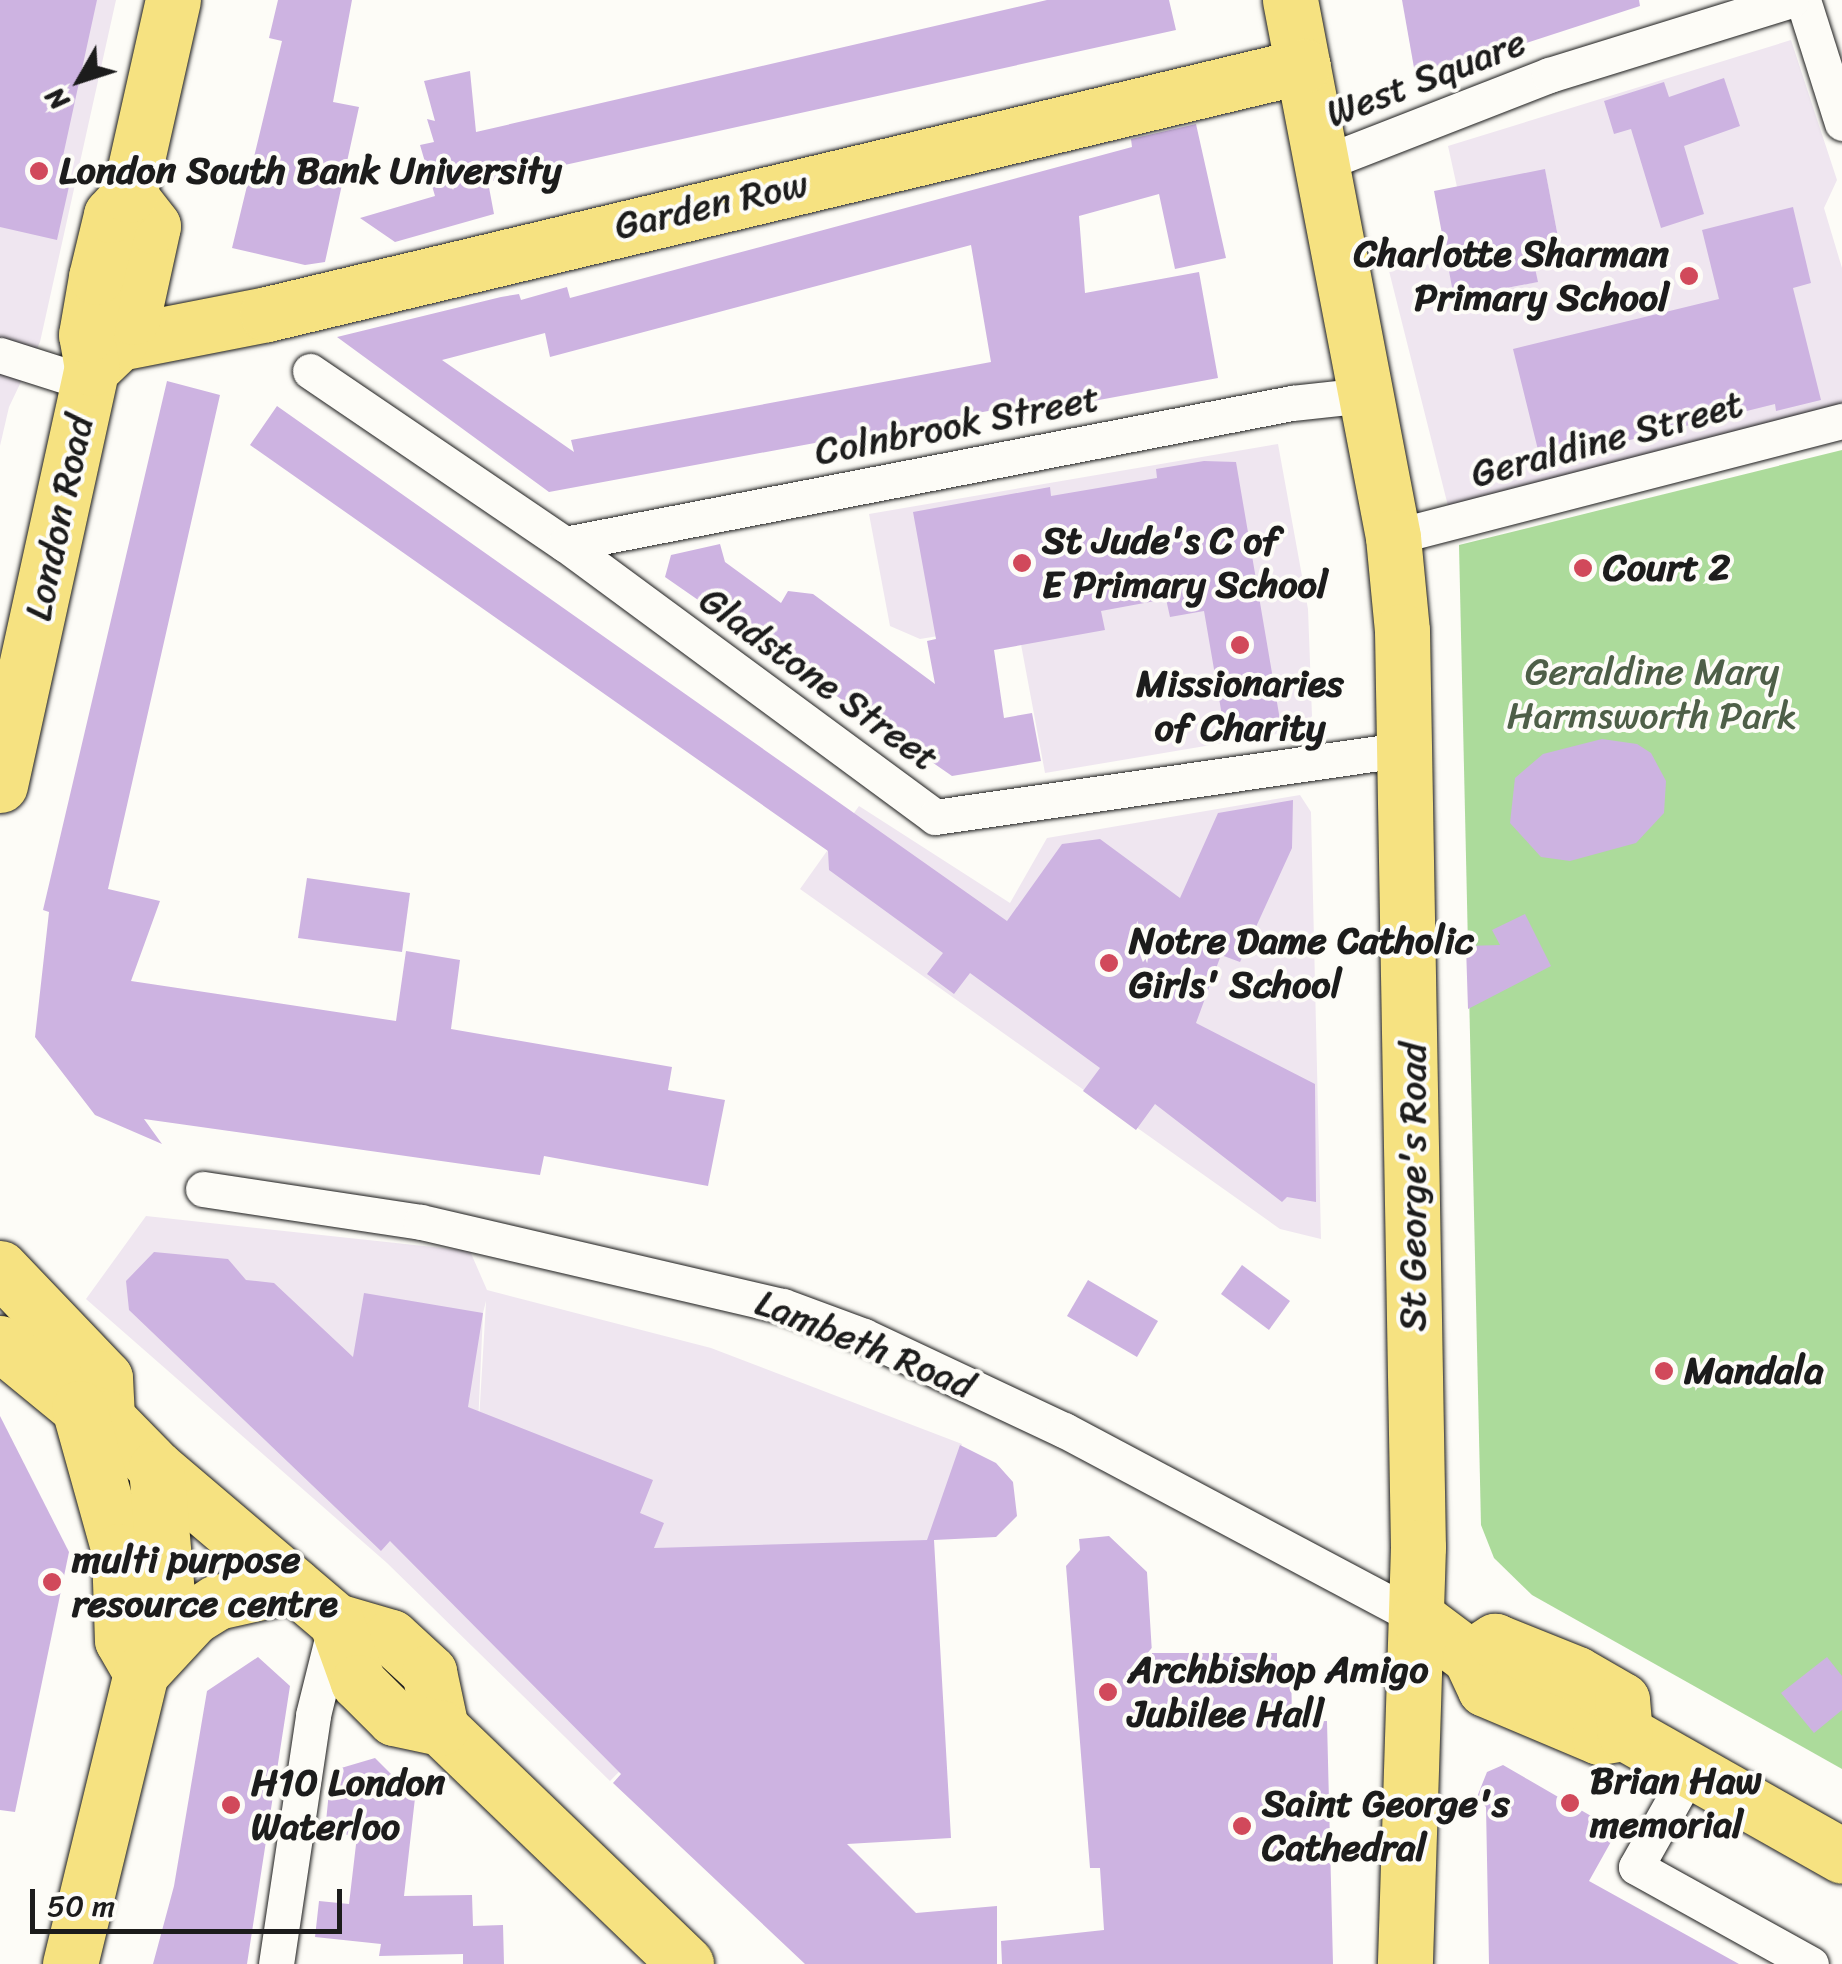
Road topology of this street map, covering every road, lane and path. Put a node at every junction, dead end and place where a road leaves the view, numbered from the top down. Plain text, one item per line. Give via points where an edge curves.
1 (173, 0) edge
2 (1290, 0) edge
3 (1792, 0) edge
4 (1804, 0) edge
5 (1303, 66) junction
6 (1842, 123) edge
7 (1321, 164) junction
8 (0, 356) edge
9 (100, 365) junction
10 (310, 371) dead end
11 (1366, 395) junction
12 (1842, 421) edge
13 (1393, 537) junction
14 (565, 544) junction
15 (1408, 750) junction
16 (0, 785) edge
17 (203, 1189) dead end
18 (0, 1268) edge
19 (0, 1342) edge
20 (93, 1413) junction
21 (156, 1468) junction
22 (293, 1585) junction
23 (1418, 1618) junction
24 (336, 1621) junction
25 (156, 1656) junction
26 (1690, 1771) junction
27 (1842, 1856) edge
28 (70, 1964) edge
29 (276, 1964) edge
30 (686, 1964) edge
31 (1405, 1964) edge
32 (1811, 1964) edge

1 - 9 main road, London Road via 129,195 153,226 133,317
2 - 5 main road, St George's Road
3 - 7 street, West Square via 1549,75
4 - 6 street
5 - 7 main road, St George's Road
5 - 9 main road, Garden Row via 267,314
7 - 11 main road, St George's Road
8 - 9 street
9 - 16 main road, London Road
10 - 14 street, Gladstone Street
11 - 13 main road, St George's Road
11 - 14 street, Colnbrook Street via 1292,403
12 - 13 street, Geraldine Street
13 - 15 main road, St George's Road
14 - 15 street, Gladstone Street via 935,817
15 - 23 main road, St George's Road
17 - 23 street, Lambeth Road via 421,1222 783,1306 864,1336 1064,1430
18 - 20 main road via 105,1378
19 - 20 main road
20 - 21 main road
20 - 25 main road via 119,1550 122,1640
21 - 22 main road
21 - 25 main road
22 - 24 main road
22 - 25 main road via 217,1602
23 - 26 main road, Lambeth Road via 1470,1657 1485,1689 1600,1738 1625,1733
23 - 31 main road, St George's Road
24 - 29 street via 314,1715
24 - 30 main road via 391,1637 428,1672 441,1728
25 - 28 main road
26 - 27 main road, Lambeth Road
26 - 32 street via 1636,1867

